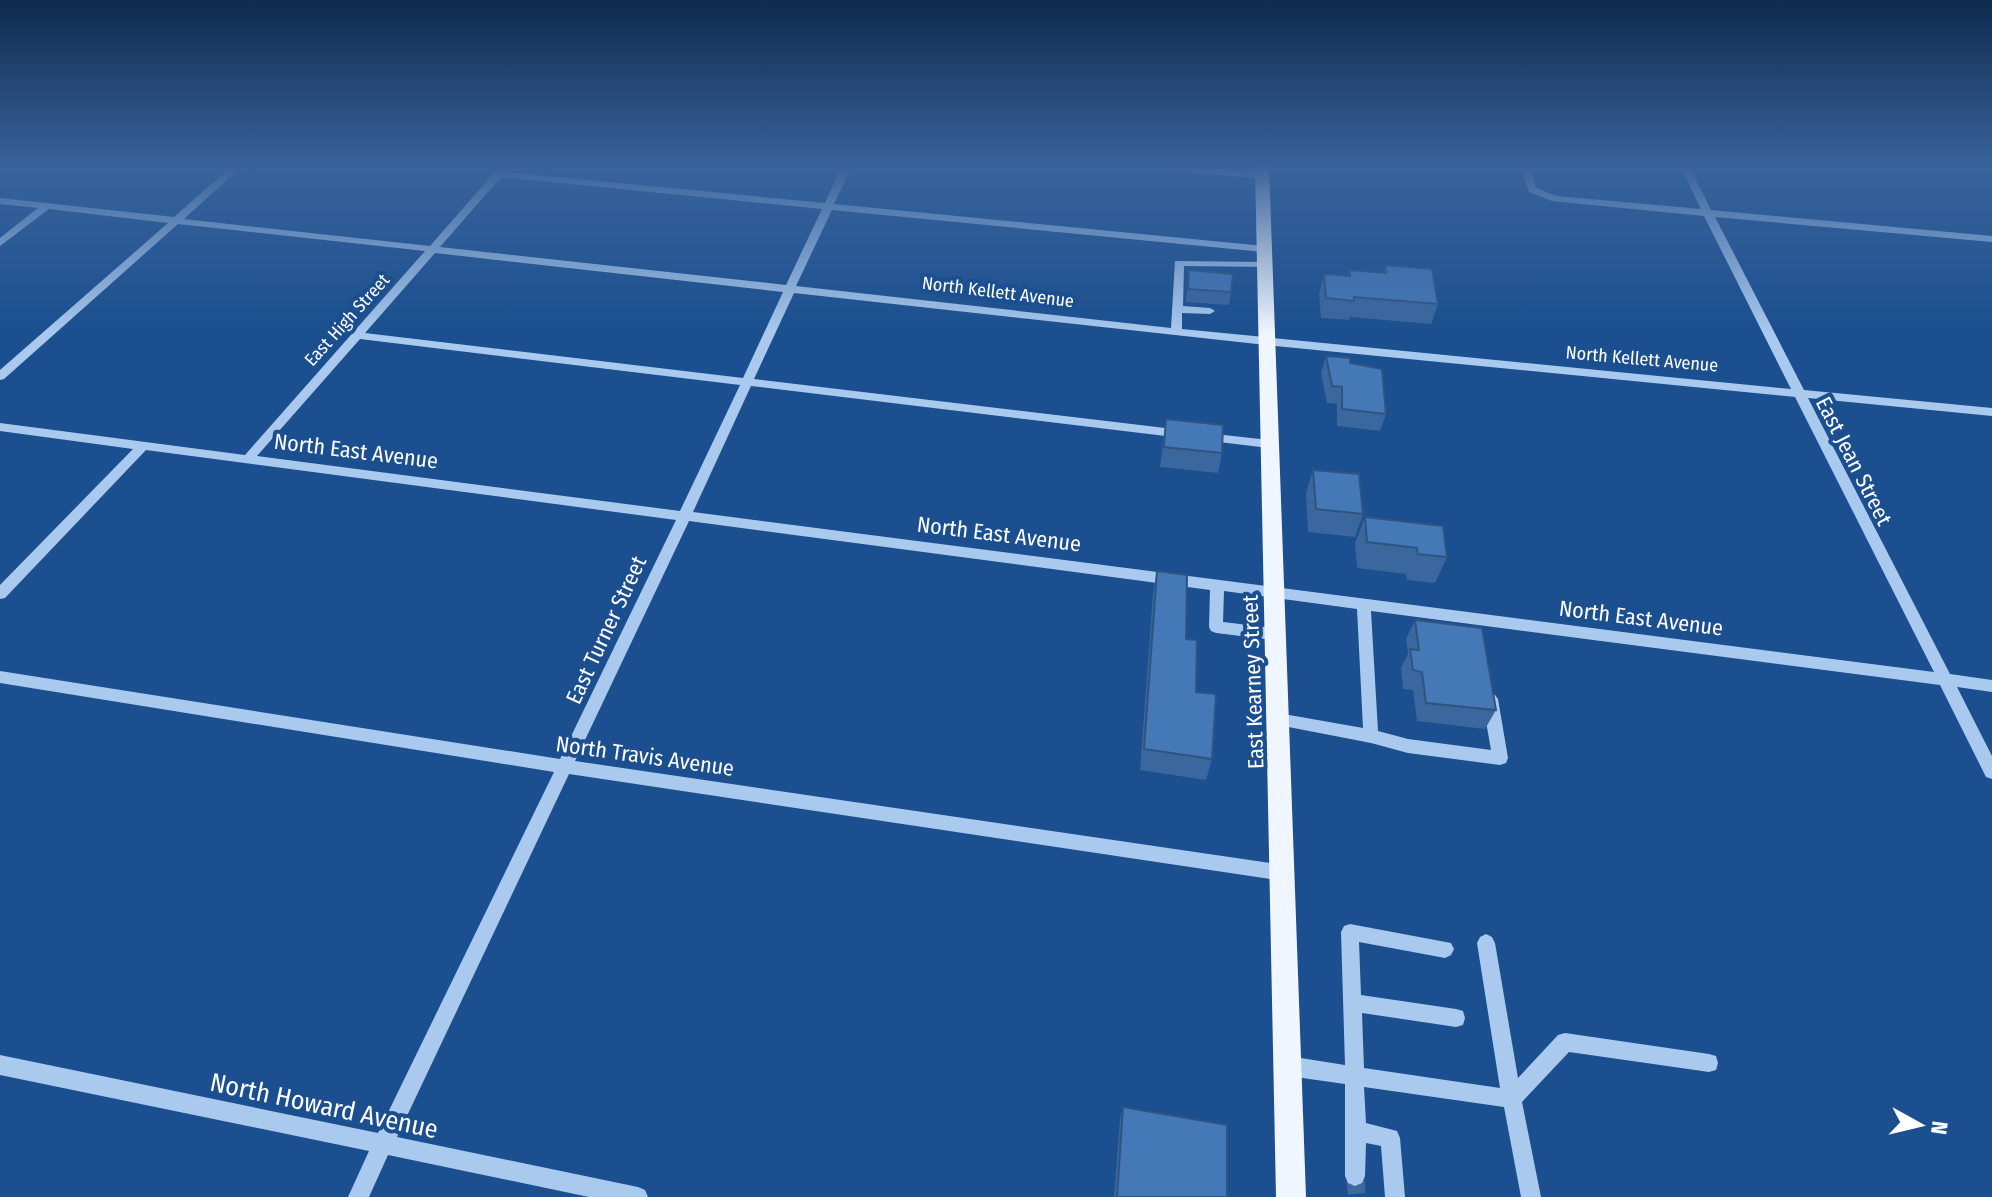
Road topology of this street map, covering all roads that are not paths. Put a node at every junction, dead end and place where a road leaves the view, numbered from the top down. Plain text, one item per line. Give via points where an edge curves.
1 (27, 222) edge
2 (174, 222) edge
3 (202, 222) edge
4 (457, 222) edge
5 (822, 222) edge
6 (964, 222) edge
7 (1264, 222) edge
8 (1711, 222) edge
9 (1797, 222) edge
10 (1992, 239) edge
11 (0, 243) edge
12 (435, 248) junction
13 (1264, 257) junction
14 (793, 287) junction
15 (1177, 309) junction
16 (1210, 311) dead end
17 (1176, 331) junction
18 (357, 335) junction
19 (1266, 342) junction
20 (0, 376) edge
21 (748, 382) junction
22 (1797, 392) junction
23 (1992, 412) edge
24 (0, 427) edge
25 (1269, 444) junction
26 (143, 446) junction
27 (247, 460) junction
28 (686, 515) junction
29 (1217, 584) junction
30 (1274, 592) junction
31 (0, 594) edge
32 (1364, 604) junction
33 (1275, 634) junction
34 (0, 677) edge
35 (1945, 680) junction
36 (1487, 681) edge
37 (1992, 686) edge
38 (1278, 719) junction
39 (1371, 736) junction
40 (566, 767) junction
41 (1992, 772) edge
42 (1284, 873) junction
43 (1486, 943) dead end
44 (1445, 949) dead end
45 (1353, 1003) junction
46 (1456, 1018) dead end
47 (1709, 1063) dead end
48 (0, 1065) edge
49 (1288, 1066) junction
50 (1355, 1074) junction
51 (1512, 1099) junction
52 (1356, 1131) junction
53 (383, 1146) junction
54 (1355, 1176) tunnel mouth
55 (358, 1197) edge
56 (638, 1197) edge
57 (1291, 1197) edge
58 (1395, 1197) edge
59 (1531, 1197) edge

1 - 11 street
2 - 20 street
3 - 12 street, North Kellett Avenue
4 - 12 street, East High Street
5 - 14 street, East Turner Street
6 - 13 street
7 - 13 main road, East Kearney Street
8 - 22 street, East Jean Street
9 - 10 street
12 - 14 street, North Kellett Avenue
12 - 18 street, East High Street
13 - 15 street via 1179,263
13 - 19 main road, East Kearney Street
14 - 17 street, North Kellett Avenue
14 - 21 street, East Turner Street
15 - 16 street
15 - 17 street
17 - 19 street, North Kellett Avenue
18 - 21 street
18 - 27 street, East High Street
19 - 22 street, North Kellett Avenue
19 - 25 main road, East Kearney Street
21 - 25 street
21 - 28 street, East Turner Street
22 - 23 street, North Kellett Avenue
22 - 35 street, East Jean Street
24 - 26 street, North East Avenue
25 - 30 main road, East Kearney Street
26 - 27 street, North East Avenue
26 - 31 street
27 - 28 street, North East Avenue
28 - 29 street, North East Avenue
28 - 40 street, East Turner Street
29 - 30 street, North East Avenue
29 - 33 street via 1216,627
30 - 32 street, North East Avenue
30 - 33 main road, East Kearney Street
32 - 35 street, North East Avenue via 1478,626
32 - 39 street
33 - 38 main road, East Kearney Street
34 - 40 street, North Travis Avenue
35 - 37 street, North East Avenue
35 - 41 street, East Jean Street
36 - 39 street via 1500,758
38 - 39 street
38 - 42 main road, East Kearney Street
40 - 42 street, North Travis Avenue
40 - 53 street, East Turner Street
42 - 49 main road, East Kearney Street
43 - 51 street
44 - 45 street via 1350,932
45 - 46 street
45 - 50 street
47 - 51 street via 1565,1042
48 - 53 street, North Howard Avenue
49 - 50 street
49 - 57 main road, East Kearney Street
50 - 51 street
50 - 52 street
51 - 59 street
52 - 54 street
52 - 58 street via 1390,1138
53 - 55 street, East Turner Street
53 - 56 street, North Howard Avenue

